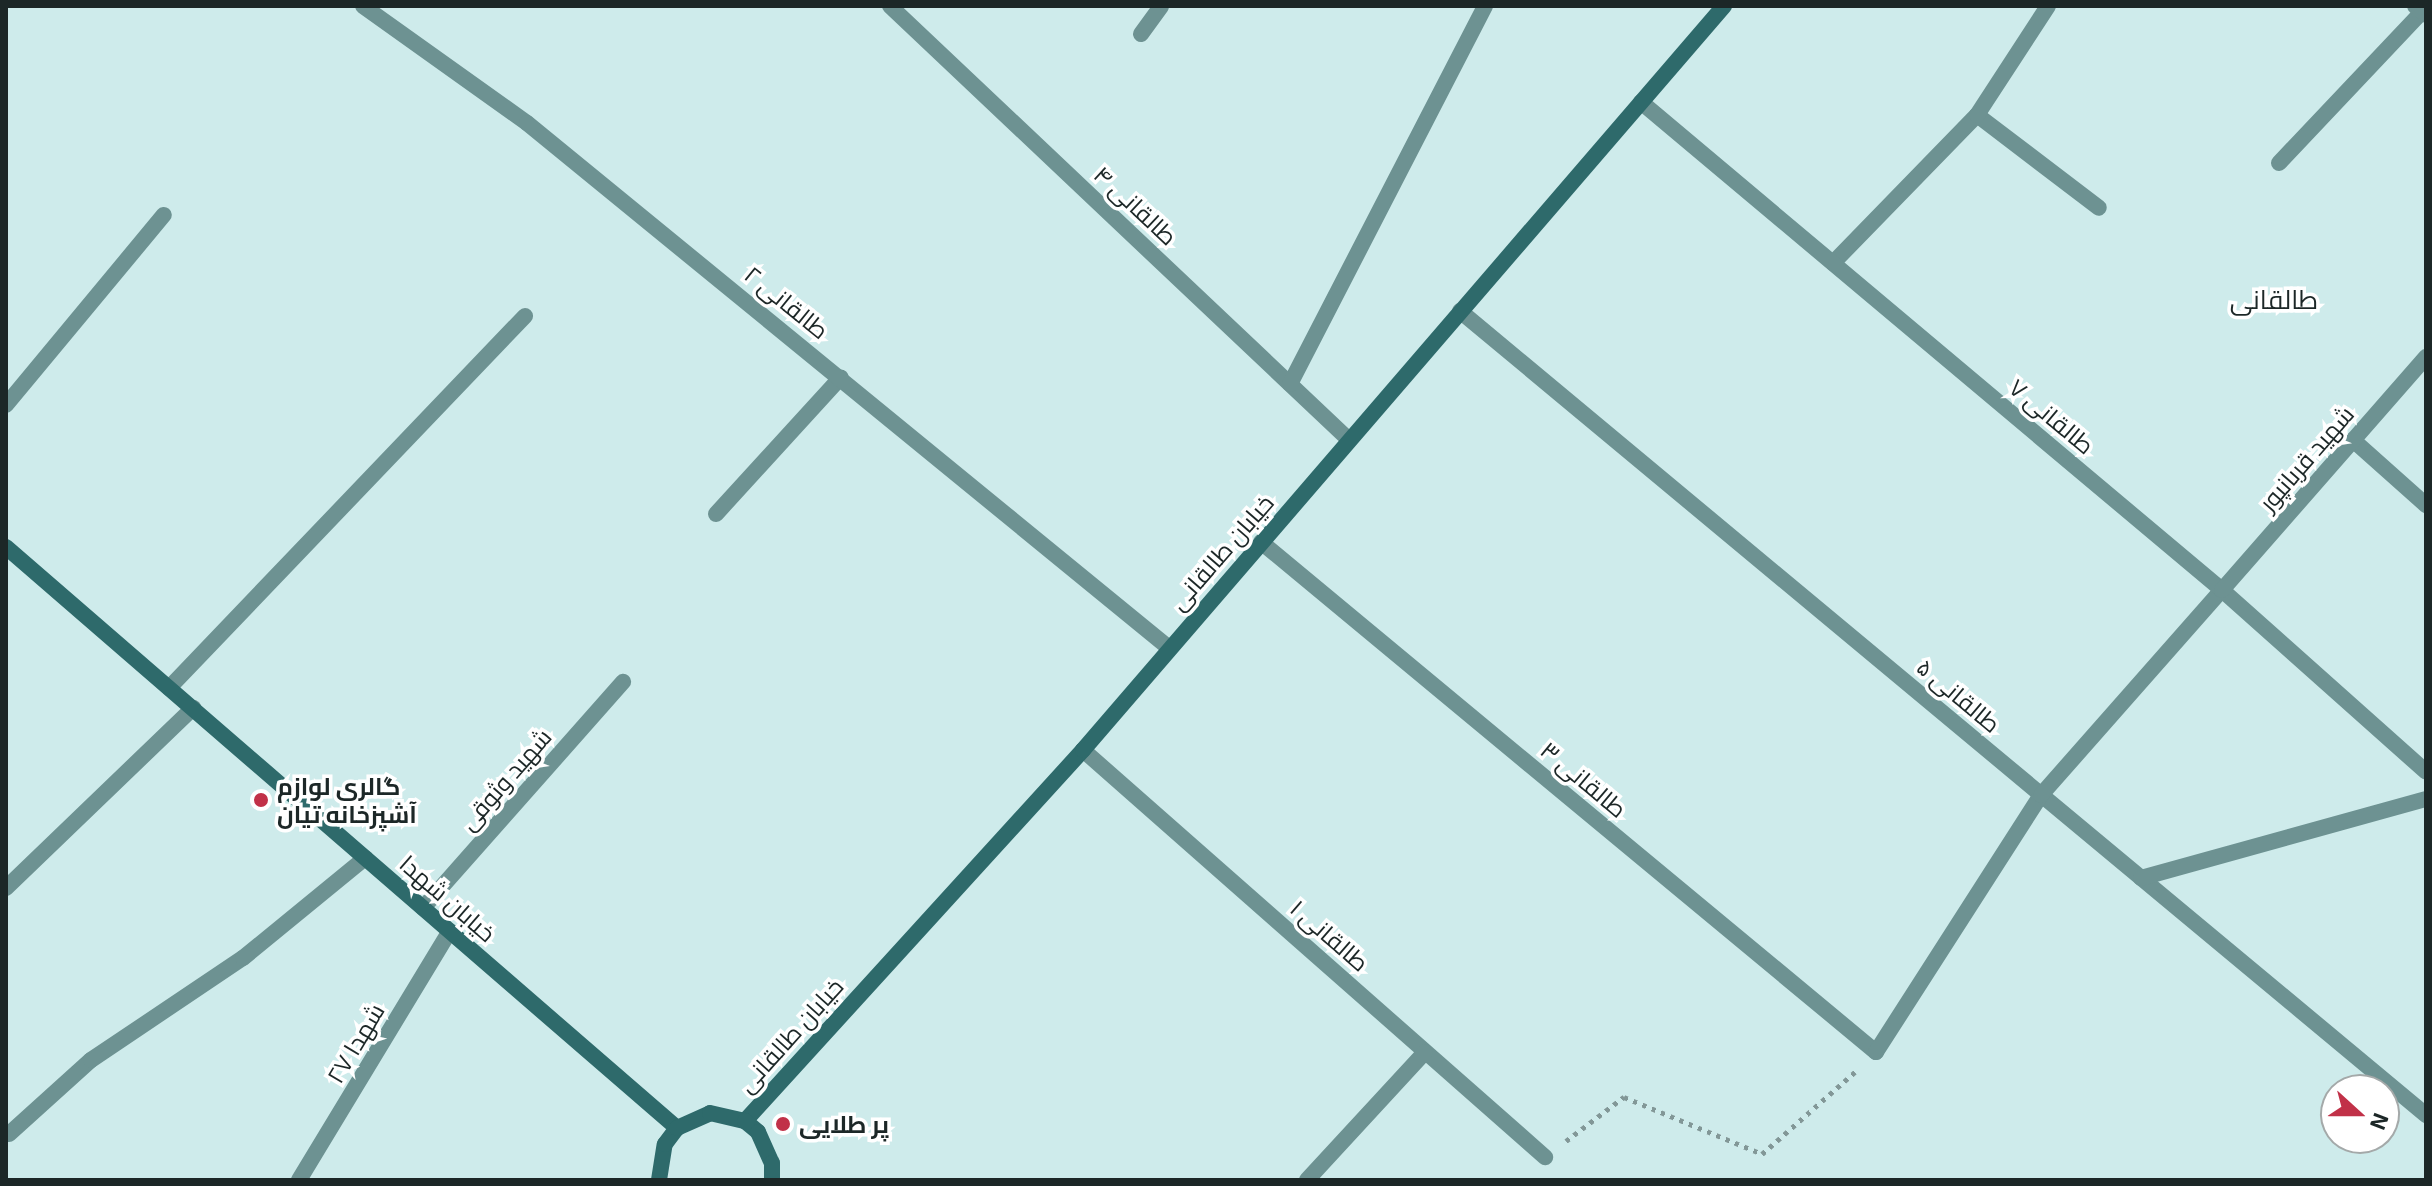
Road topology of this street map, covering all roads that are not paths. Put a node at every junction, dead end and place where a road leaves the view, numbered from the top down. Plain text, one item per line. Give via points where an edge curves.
1 (363, 6) edge
2 (890, 6) edge
3 (1161, 6) edge
4 (1485, 6) edge
5 (1724, 6) edge
6 (2048, 6) edge
7 (2421, 11) edge
8 (1141, 34) dead end
9 (1641, 102) junction
10 (1977, 115) junction
11 (2279, 163) dead end
12 (2099, 208) dead end
13 (164, 215) dead end
14 (1833, 263) junction
15 (1460, 311) junction
16 (525, 316) dead end
17 (2426, 357) edge
18 (841, 377) junction
19 (1290, 384) junction
20 (6, 405) edge
21 (1348, 439) junction
22 (2353, 440) junction
23 (2426, 505) edge
24 (716, 514) dead end
25 (1261, 542) junction
26 (6, 547) edge
27 (2222, 590) junction
28 (1169, 648) junction
29 (623, 682) dead end
30 (169, 688) junction
31 (193, 708) junction
32 (1083, 750) junction
33 (2426, 772) edge
34 (2041, 795) junction
35 (2426, 799) edge
36 (365, 858) junction
37 (2141, 878) junction
38 (6, 888) edge
39 (423, 908) junction
40 (450, 931) junction
41 (1425, 1052) junction
42 (1876, 1052) joint
43 (2426, 1115) edge
44 (745, 1121) junction
45 (677, 1128) junction
46 (9, 1134) dead end
47 (1545, 1157) road end
48 (299, 1180) edge
49 (659, 1180) edge
50 (772, 1180) edge
51 (1307, 1180) edge

1 - 18 street, طالقانی ۲ via 527,123
2 - 19 street, طالقانی ۴
3 - 8 street
4 - 19 street
5 - 9 main road, خیابان طالقانی
6 - 10 street
7 - 11 street
9 - 14 street, طالقانی ۷
9 - 15 main road, خیابان طالقانی
10 - 12 street
10 - 14 street
13 - 20 street
14 - 27 street, طالقانی ۷
15 - 21 main road, خیابان طالقانی
15 - 34 street, طالقانی ۵
16 - 30 street
17 - 22 street, شهید قربانپور
18 - 24 street
18 - 28 street, طالقانی ۲
19 - 21 street, طالقانی ۴
21 - 25 main road, خیابان طالقانی
22 - 23 street
22 - 27 street, شهید قربانپور
25 - 28 main road, خیابان طالقانی
25 - 42 street, طالقانی ۳
26 - 30 main road, خیابان شهدا
27 - 33 street, طالقانی ۷
27 - 34 street, شهید قربانپور
28 - 32 main road, خیابان طالقانی
29 - 39 street, شهید وثوقی
30 - 31 main road, خیابان شهدا
31 - 36 main road, خیابان شهدا
31 - 38 street
32 - 41 street, طالقانی ۱
32 - 44 main road, خیابان طالقانی
34 - 37 street, طالقانی ۵
34 - 42 street, شهید قربانپور
35 - 37 street
36 - 39 main road, خیابان شهدا
36 - 46 street via 243,958 91,1060
37 - 43 street, طالقانی ۵
39 - 40 main road, خیابان شهدا
40 - 45 main road, خیابان شهدا
40 - 48 street, ۲۷ شهدا
41 - 47 street, طالقانی ۱
41 - 51 street
44 - 45 main road via 710,1113
44 - 50 main road via 767,1146
45 - 49 main road via 665,1144

